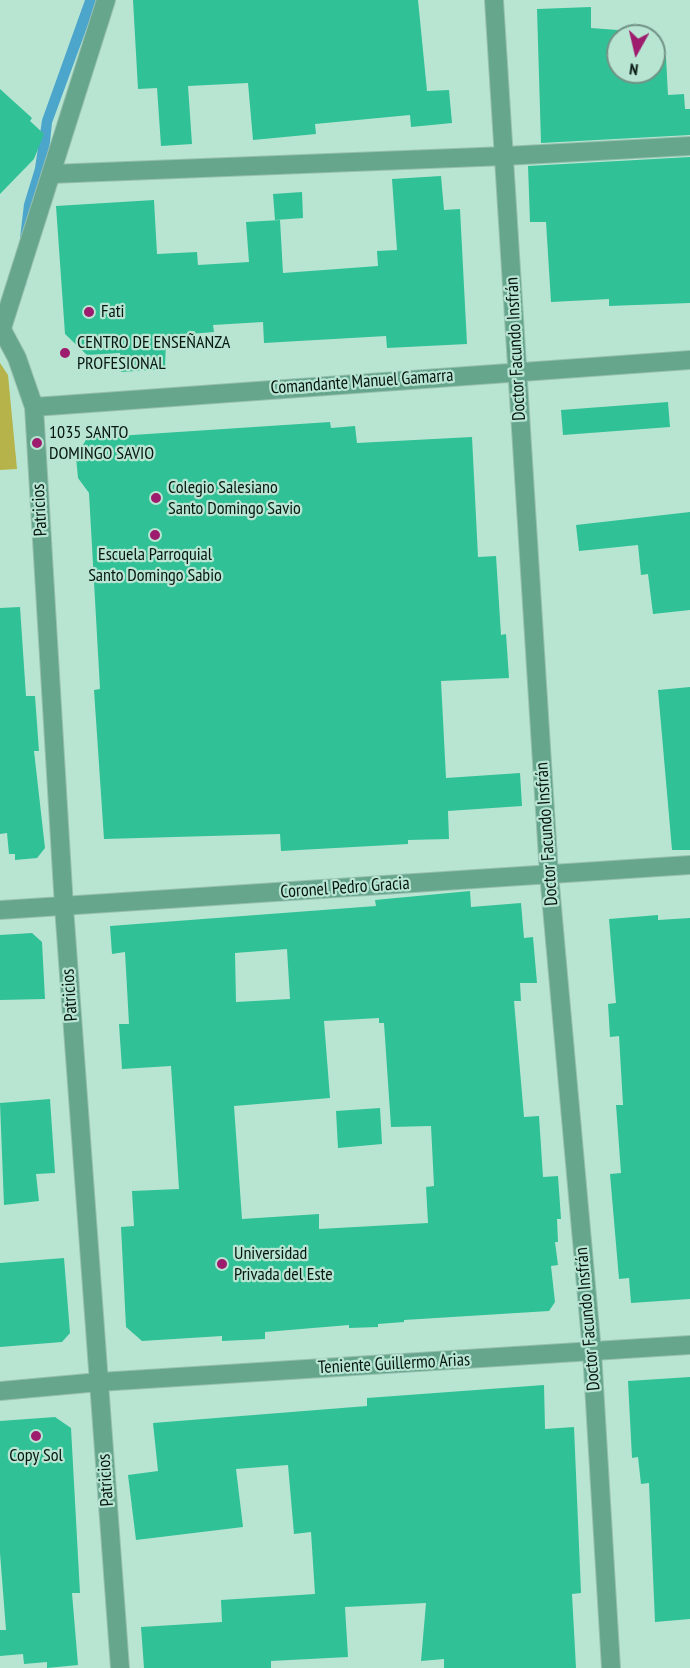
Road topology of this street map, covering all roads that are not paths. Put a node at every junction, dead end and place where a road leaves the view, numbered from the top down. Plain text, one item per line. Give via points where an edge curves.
1 (106, 0) edge
2 (494, 0) edge
3 (690, 146) edge
4 (505, 156) junction
5 (51, 174) junction
6 (1, 327) edge
7 (690, 360) edge
8 (517, 371) junction
9 (34, 407) junction
10 (690, 865) edge
11 (549, 874) junction
12 (64, 907) junction
13 (0, 910) edge
14 (690, 1345) edge
15 (592, 1352) junction
16 (99, 1382) junction
17 (0, 1392) edge
18 (120, 1668) edge
19 (611, 1668) edge

1 - 5 street
2 - 4 street, Doctor Facundo Insfrán
3 - 4 street
4 - 5 street
4 - 8 street, Doctor Facundo Insfrán
5 - 6 street
6 - 9 street, Patricios
7 - 8 street, Comandante Manuel Gamarra
8 - 9 street, Comandante Manuel Gamarra
8 - 11 street, Doctor Facundo Insfrán
9 - 12 street, Patricios
10 - 11 street, Coronel Pedro Gracia
11 - 12 street, Coronel Pedro Gracia
11 - 15 street, Doctor Facundo Insfrán
12 - 13 street, Coronel Pedro Gracia
12 - 16 street, Patricios
14 - 15 street, Teniente Guillermo Arias
15 - 16 street, Teniente Guillermo Arias
15 - 19 street, Doctor Facundo Insfrán
16 - 17 street, Teniente Guillermo Arias
16 - 18 street, Patricios

